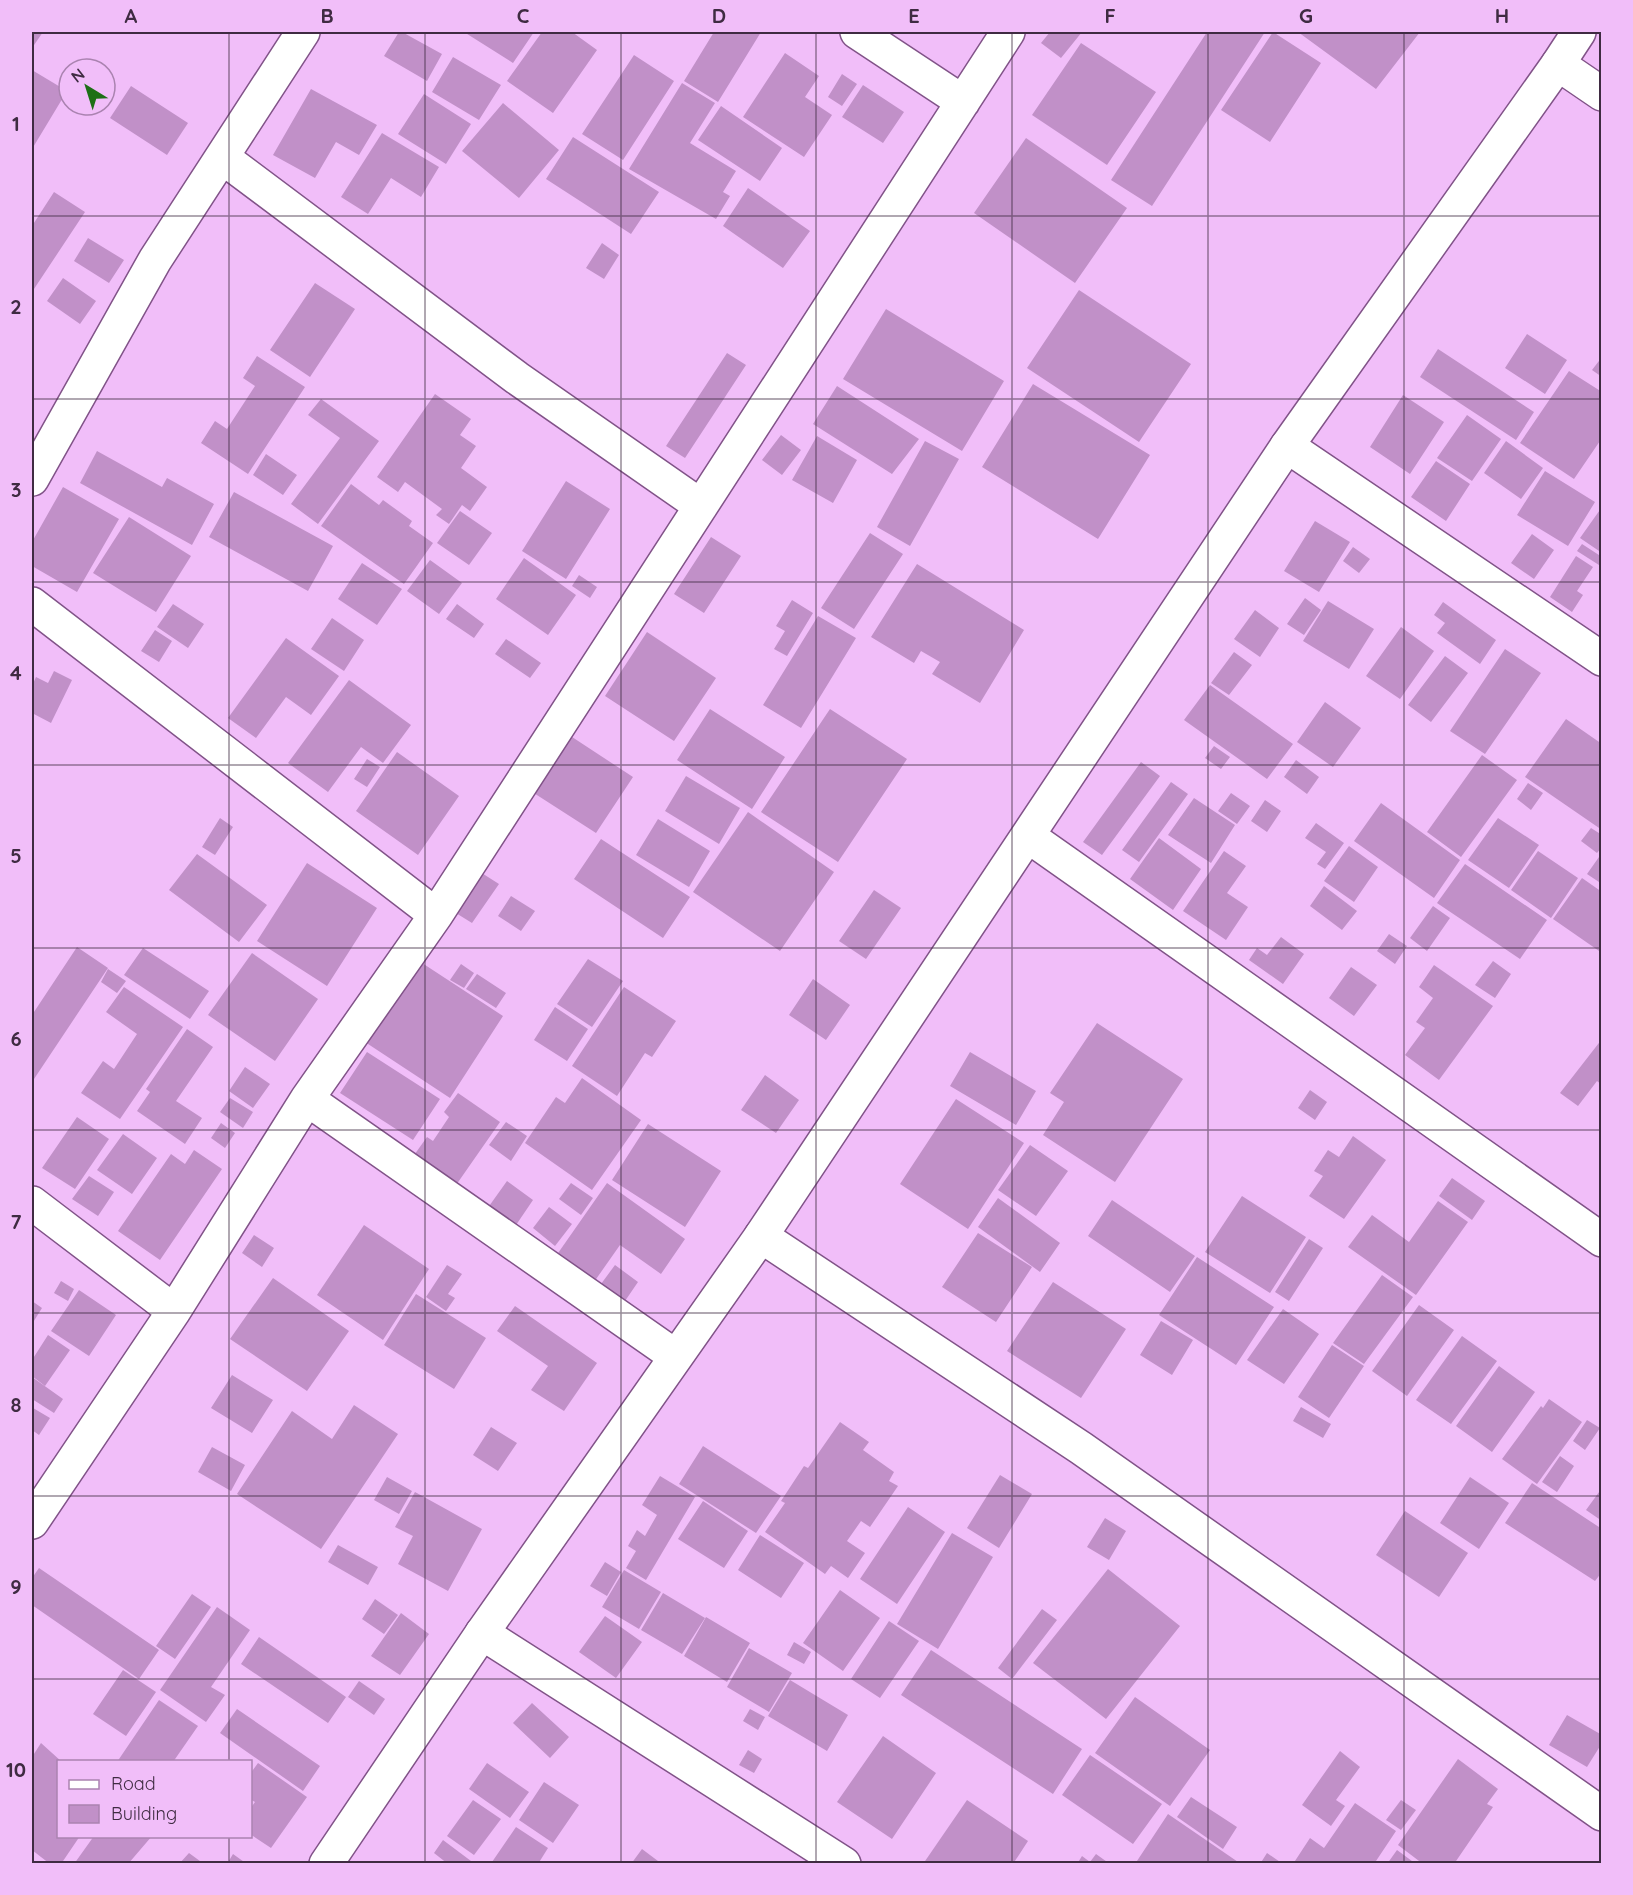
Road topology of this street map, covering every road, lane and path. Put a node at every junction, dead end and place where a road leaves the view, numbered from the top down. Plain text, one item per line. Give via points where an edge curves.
1 (303, 32) edge
2 (857, 32) edge
3 (1008, 32) edge
4 (1578, 32) edge
5 (1558, 64) junction
6 (1602, 94) edge
7 (963, 102) junction
8 (222, 157) junction
9 (1287, 446) junction
10 (32, 479) edge
11 (701, 506) junction
12 (32, 604) edge
13 (1602, 659) edge
14 (1028, 836) junction
15 (436, 915) junction
16 (307, 1099) junction
17 (32, 1203) edge
18 (761, 1236) junction
19 (1602, 1240) edge
20 (174, 1311) junction
21 (675, 1356) junction
22 (32, 1522) edge
23 (482, 1633) junction
24 (1602, 1814) edge
25 (326, 1863) edge
26 (844, 1863) edge

1 - 8 street
2 - 7 street
3 - 7 street
4 - 5 street
5 - 6 street
5 - 9 street
7 - 11 street
8 - 10 street via 155,260
8 - 11 street via 517,378
9 - 13 street
9 - 14 street
11 - 15 street
12 - 15 street
14 - 18 street
14 - 19 street
15 - 16 street
16 - 20 street
16 - 21 street
17 - 20 street
18 - 21 street
18 - 24 street via 1081,1448
20 - 22 street
21 - 23 street
23 - 25 street
23 - 26 street

